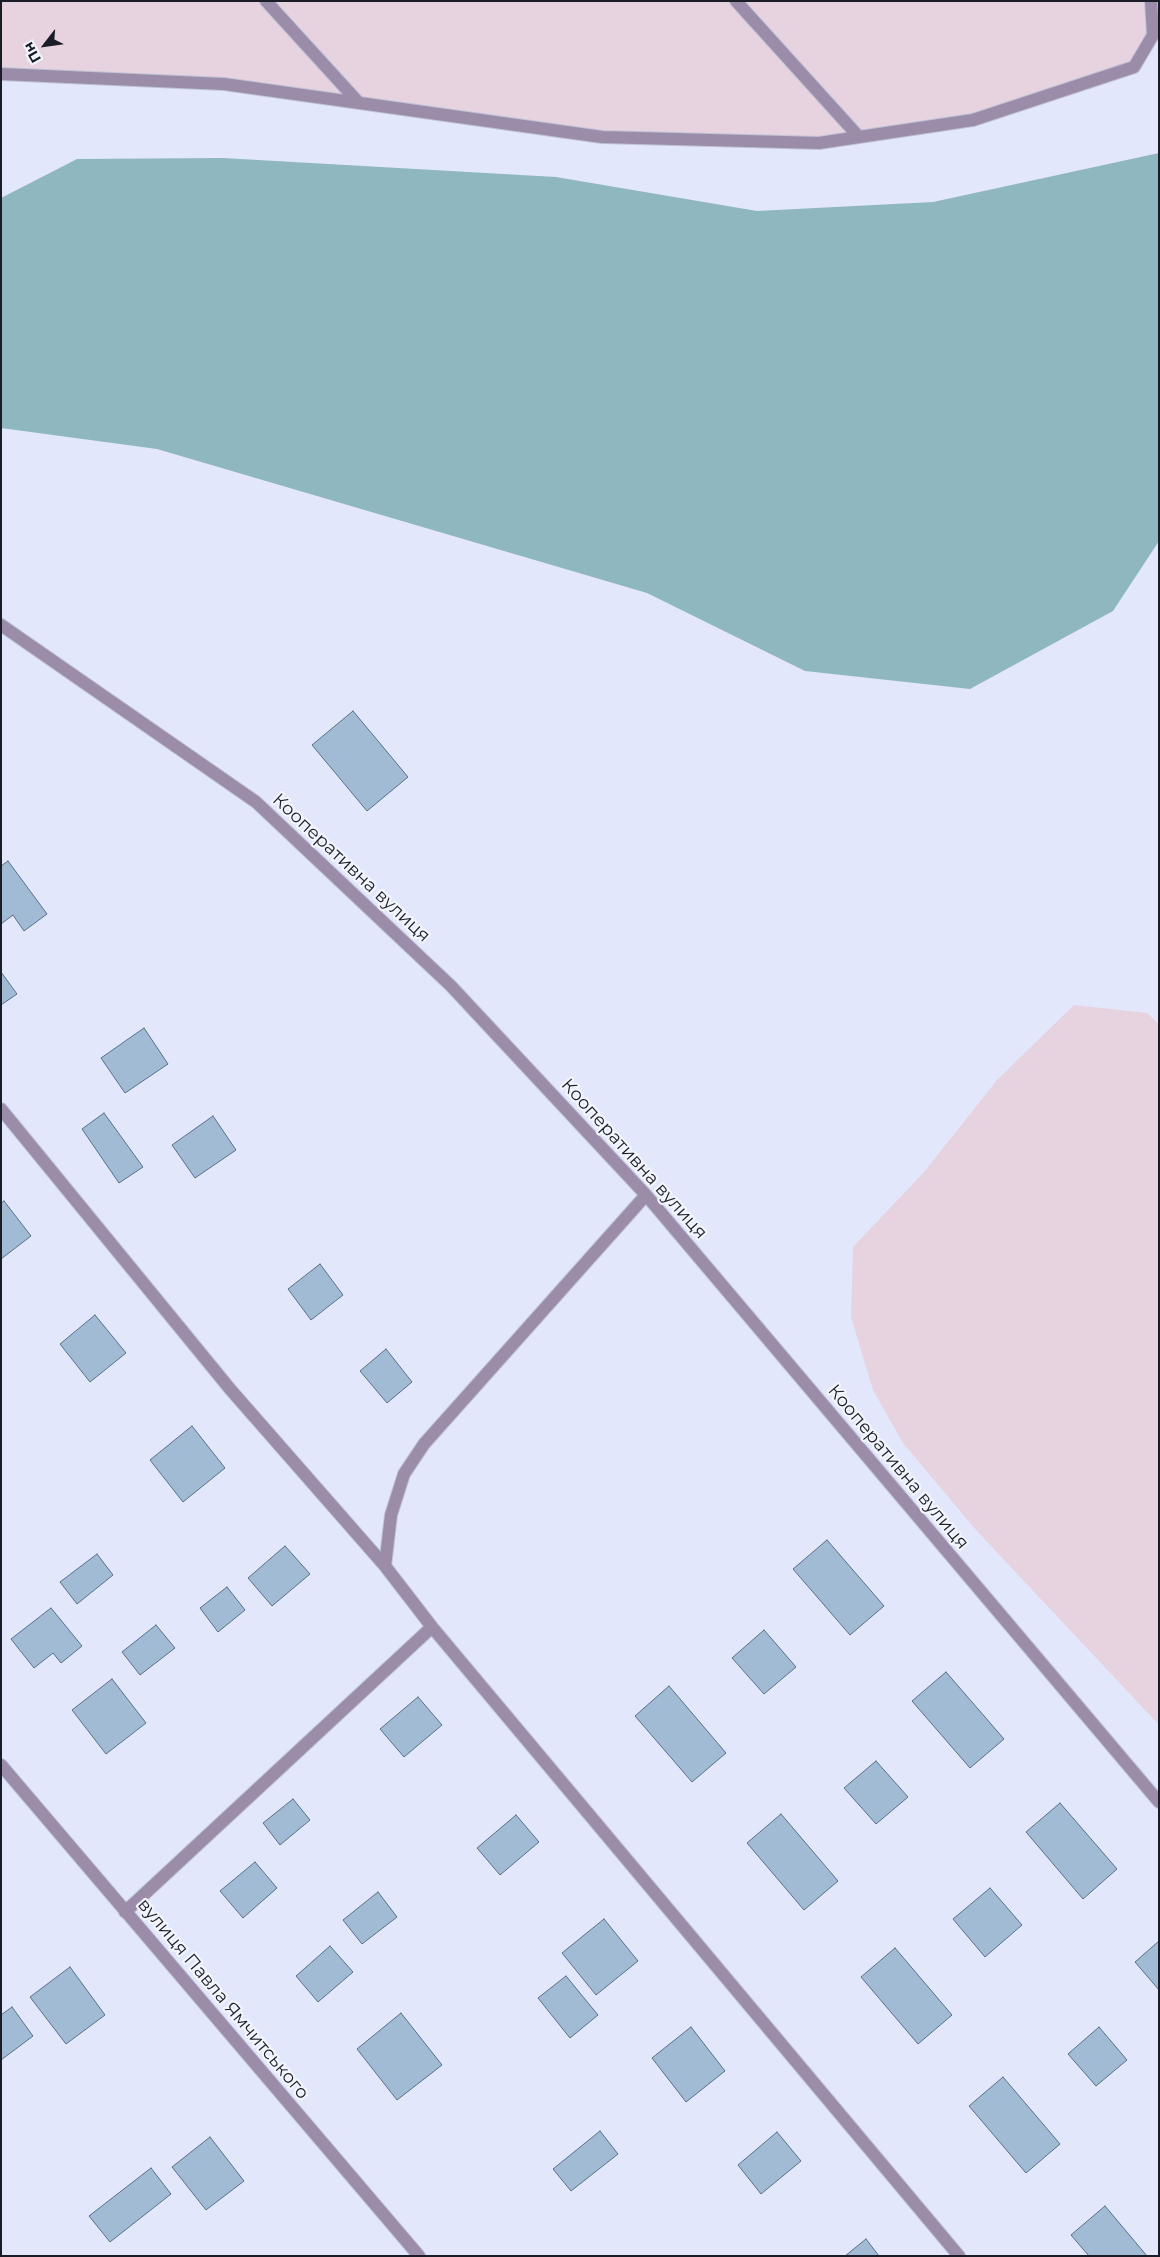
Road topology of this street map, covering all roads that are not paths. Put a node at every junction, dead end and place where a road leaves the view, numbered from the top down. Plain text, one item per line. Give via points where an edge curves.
1 (266, 1) edge
2 (736, 1) edge
3 (1151, 1) edge
4 (1, 74) edge
5 (359, 103) junction
6 (859, 137) junction
7 (1, 625) edge
8 (1, 1109) edge
9 (646, 1195) junction
10 (385, 1566) junction
11 (432, 1627) junction
12 (1, 1765) edge
13 (1159, 1802) edge
14 (126, 1912) junction
15 (419, 2256) edge
16 (959, 2256) edge

1 - 5 street
2 - 6 street
3 - 6 street via 1152,35 1134,67 973,120
4 - 5 street via 224,84
5 - 6 street via 602,137 819,143
7 - 9 street, Кооперативна вулиця via 256,802 451,986
8 - 10 street via 230,1389
9 - 10 street via 424,1444 404,1474 393,1507
9 - 13 street, Кооперативна вулиця
10 - 11 street
11 - 14 street
11 - 16 street
12 - 14 street, вулиця Павла Ямчитського
14 - 15 street, вулиця Павла Ямчитського

